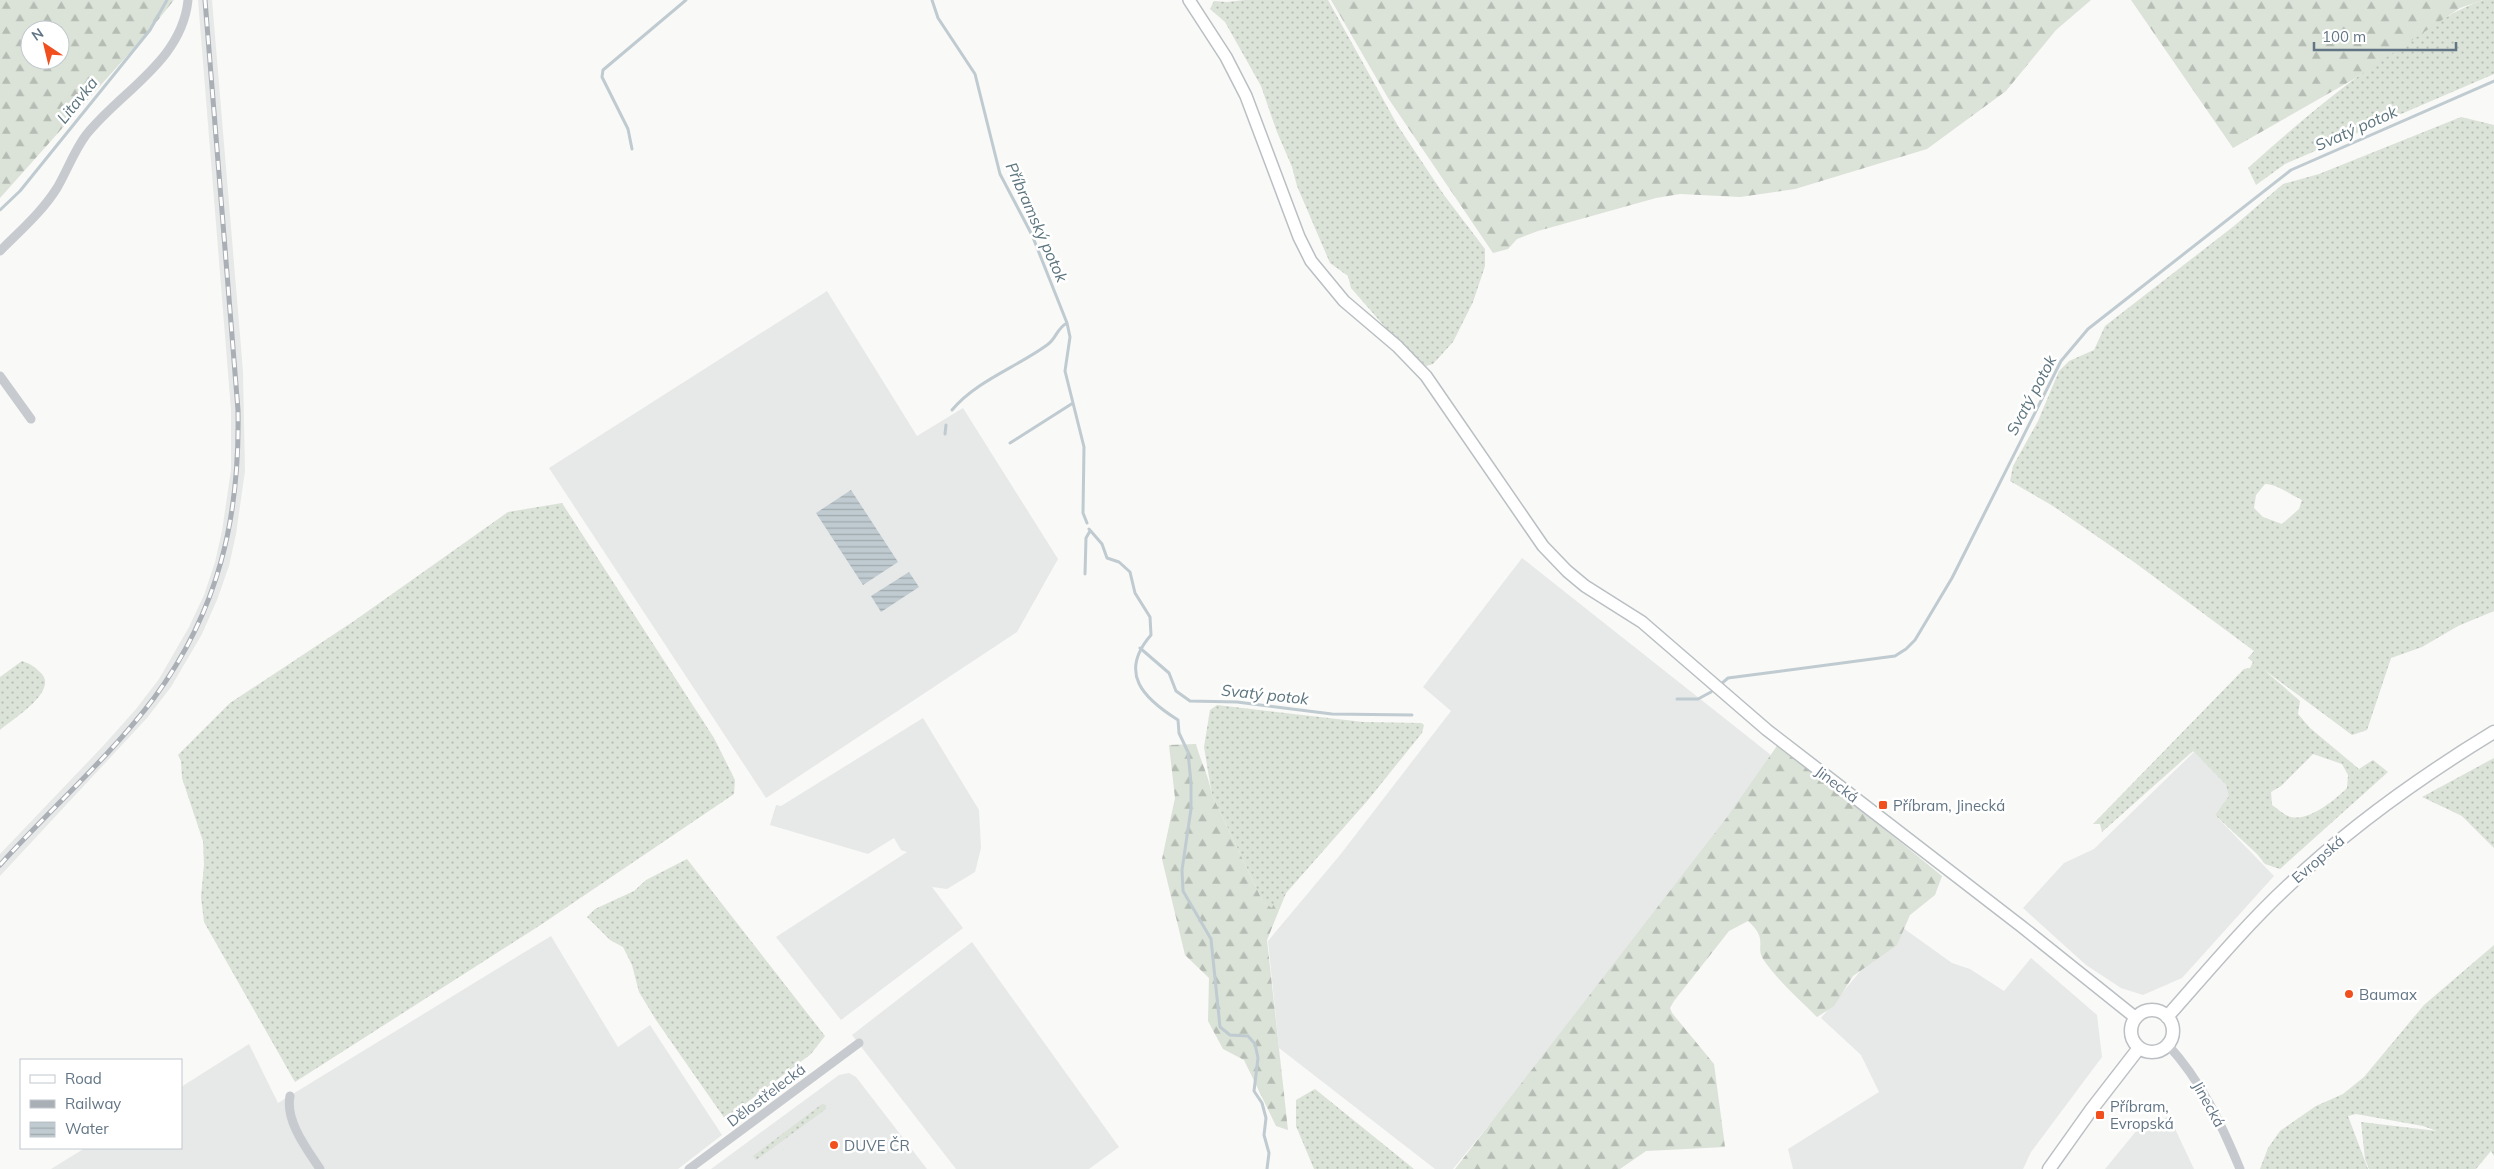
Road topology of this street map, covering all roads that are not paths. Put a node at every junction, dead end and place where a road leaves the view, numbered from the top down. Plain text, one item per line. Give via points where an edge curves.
1 (188, 0) edge
2 (1189, 0) edge
3 (0, 251) edge
4 (0, 376) edge
5 (31, 420) dead end
6 (2494, 732) edge
7 (2167, 1017) junction
8 (2136, 1018) junction
9 (859, 1043) dead end
10 (2168, 1045) junction
11 (2139, 1048) junction
12 (290, 1096) dead end
13 (320, 1169) edge
14 (689, 1169) edge
15 (2049, 1169) edge
16 (2240, 1169) edge

1 - 3 street via 175,40 161,60 100,118 82,141 56,190
2 - 8 main road, Jinecká via 1226,57 1246,96 1311,261 1344,301 1397,346 1426,376 1543,546 1573,576 1649,628 1766,730
4 - 5 street
6 - 7 main road, Evropská via 2407,787 2323,853 2254,919
7 - 8 main road via 2148,1011
7 - 10 main road via 2173,1030
8 - 11 main road via 2131,1026 2131,1036
9 - 14 street, Dělostřelecká
10 - 11 main road via 2156,1052
10 - 16 street, Jinecká via 2204,1092
11 - 15 main road
12 - 13 street via 289,1110

